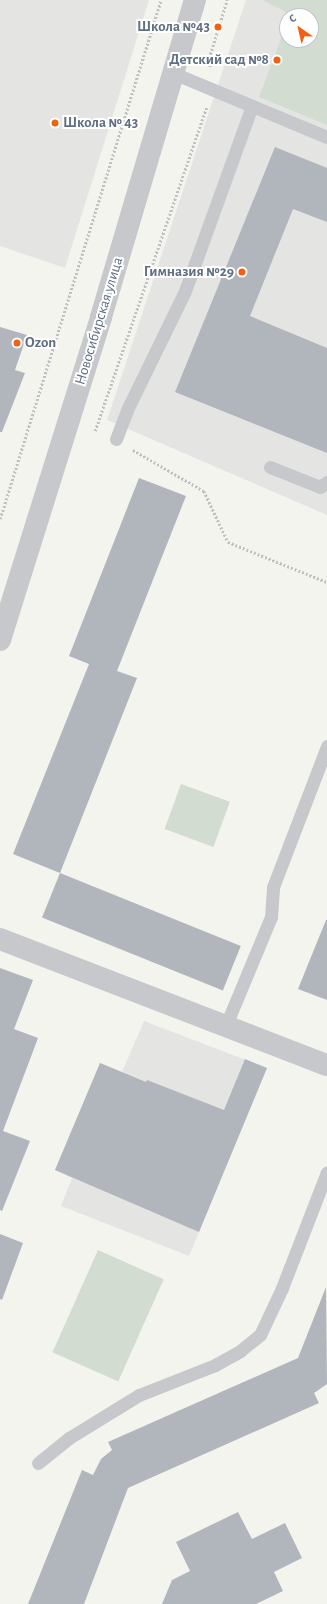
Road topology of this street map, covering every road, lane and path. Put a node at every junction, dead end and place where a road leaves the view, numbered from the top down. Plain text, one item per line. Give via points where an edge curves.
1 (161, 0) edge
2 (195, 0) edge
3 (227, 0) edge
4 (173, 73) junction
5 (212, 89) junction
6 (252, 106) junction
7 (327, 137) edge
8 (94, 431) dead end
9 (116, 439) joint
10 (270, 467) dead end
11 (327, 482) edge
12 (0, 519) edge
13 (327, 582) edge
14 (0, 640) edge
15 (327, 746) edge
16 (0, 939) edge
17 (226, 1025) junction
18 (327, 1065) edge
19 (327, 1172) edge
20 (38, 1463) dead end

1 - 12 path
2 - 4 street, Новосибирская улица
3 - 5 path via 209,58
4 - 5 lane
4 - 14 street, Новосибирская улица via 101,317
5 - 6 lane
5 - 8 path
6 - 7 lane
6 - 9 lane via 186,291 127,410
9 - 13 path via 204,491 228,542
10 - 11 lane via 320,487
15 - 17 lane via 272,887 271,917
16 - 17 street
17 - 18 street
19 - 20 lane via 282,1288 260,1335 215,1366 139,1395 69,1438

